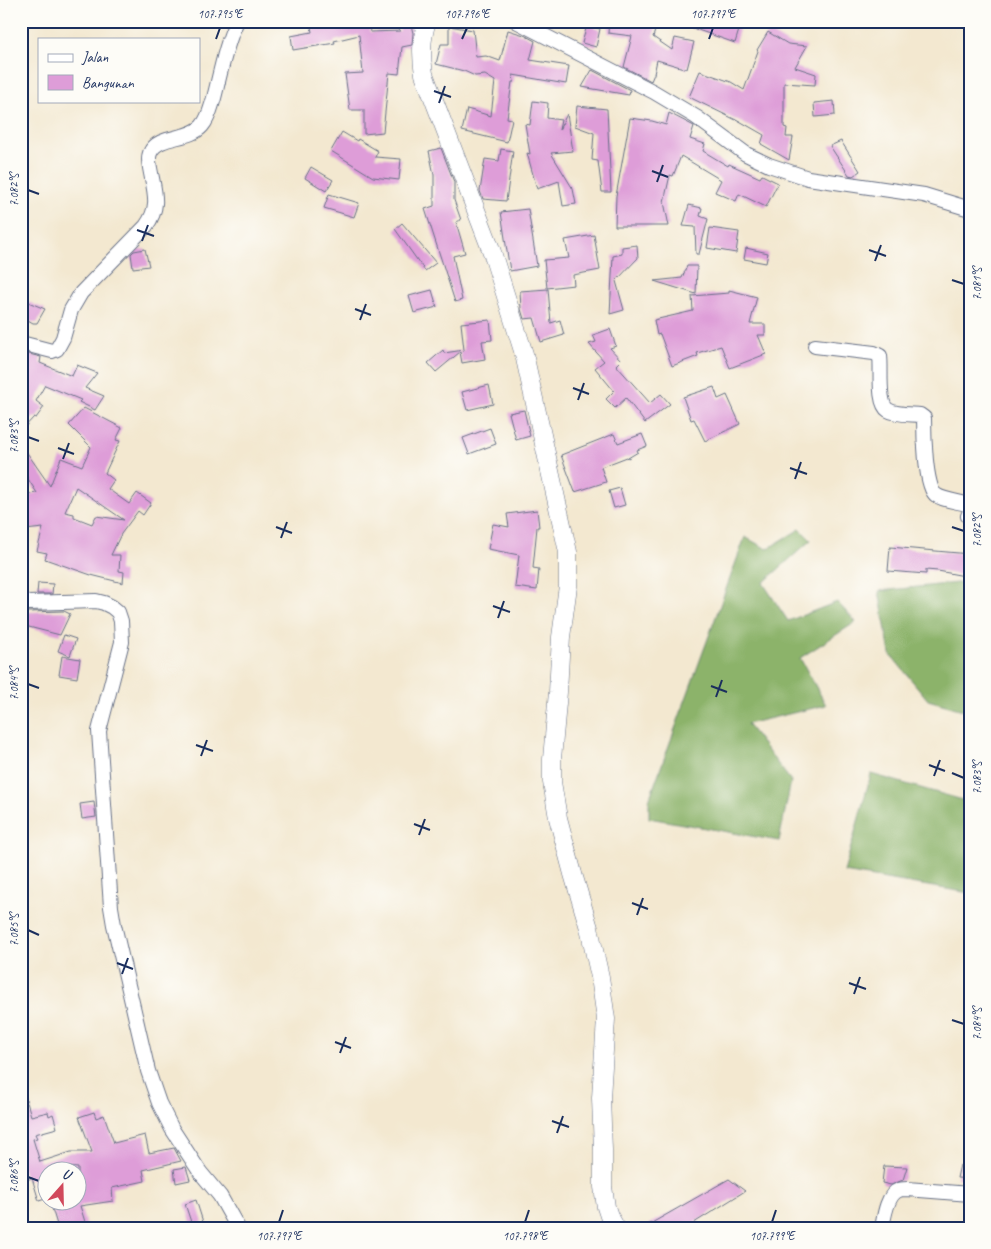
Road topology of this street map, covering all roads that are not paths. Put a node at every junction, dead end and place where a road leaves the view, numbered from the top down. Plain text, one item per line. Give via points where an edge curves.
1 (237, 21) edge
2 (427, 21) edge
3 (516, 21) edge
4 (970, 209) edge
5 (21, 343) edge
6 (815, 346) dead end
7 (970, 504) edge
8 (970, 512) edge
9 (970, 518) edge
10 (21, 600) edge
11 (970, 1194) edge
12 (238, 1228) edge
13 (616, 1228) edge
14 (882, 1228) edge

1 - 5 street via 203,125 196,132 154,146 151,151 149,163 156,202 152,218 81,292 57,349 52,351
2 - 13 street via 421,40 424,74 492,252 524,354 568,552 552,782 558,818 600,976 606,1028 601,1098 603,1187 609,1216
3 - 4 street via 654,92 696,117 746,154 769,165 808,178 924,195
6 - 7 street via 878,355 885,406 893,412 924,418 928,480 933,493
8 - 9 street
10 - 12 street via 28,603 89,601 104,603 118,612 122,642 99,732 114,925 148,1070 159,1103 172,1129 220,1196
11 - 14 street via 898,1190 892,1194

